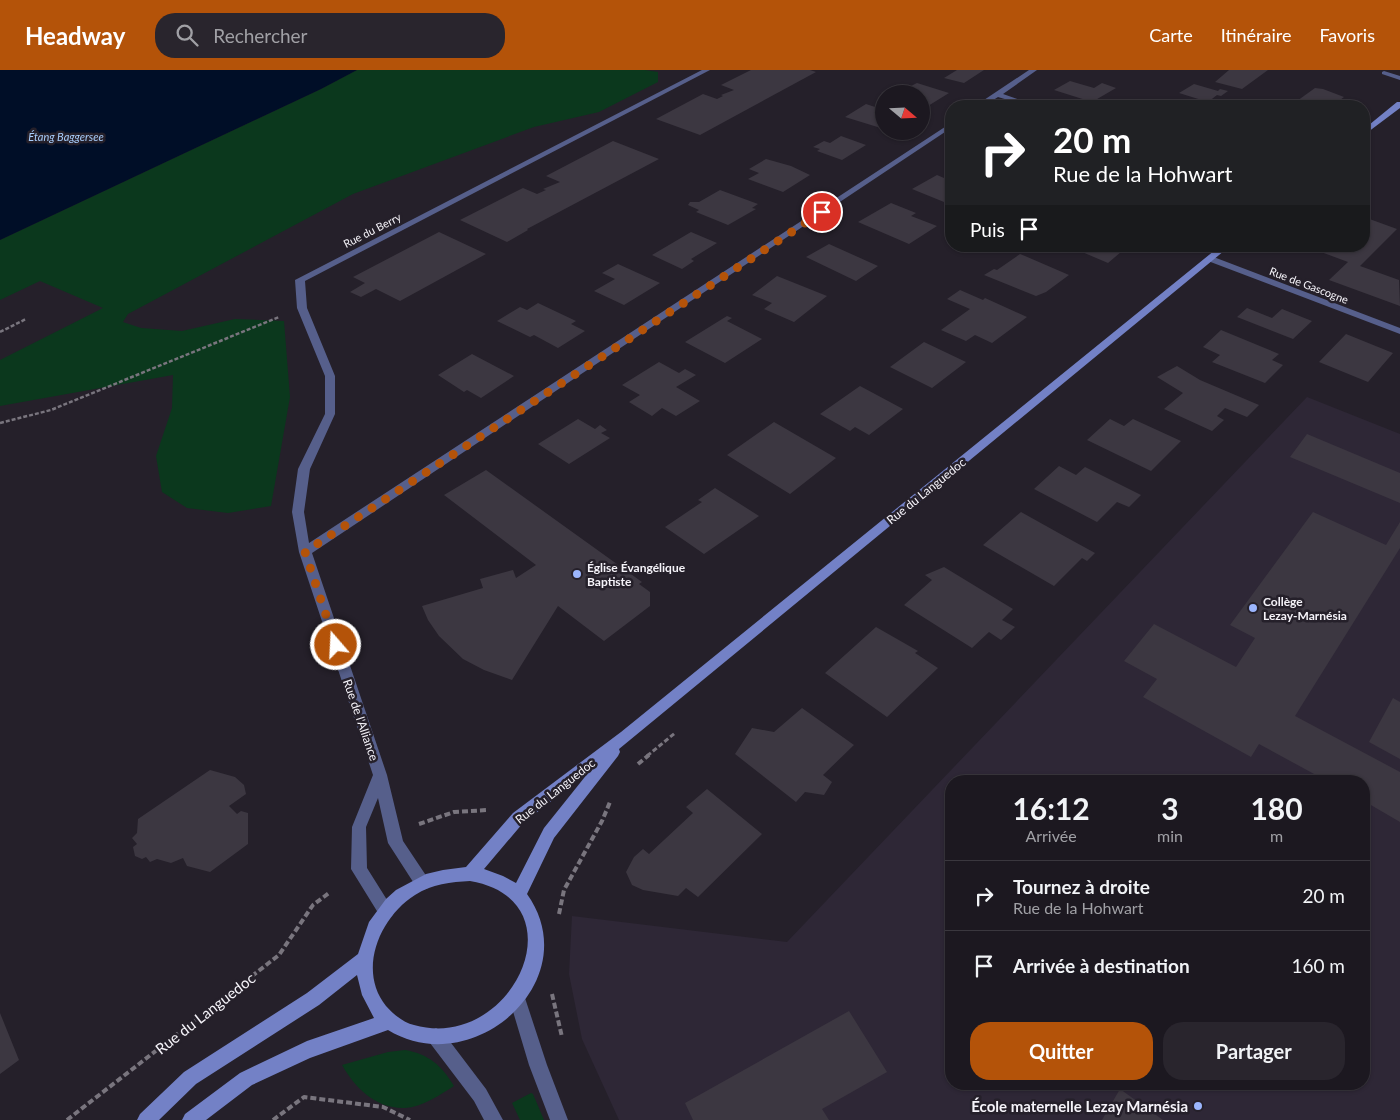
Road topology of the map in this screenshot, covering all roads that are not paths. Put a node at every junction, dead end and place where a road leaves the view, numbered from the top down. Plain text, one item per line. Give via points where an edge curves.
1 (707, 70) edge
2 (1034, 70) edge
3 (1384, 73) dead end
4 (1400, 78) edge
5 (998, 94) junction
6 (988, 100) edge
7 (1016, 100) edge
8 (1400, 104) edge
9 (1370, 128) edge
10 (945, 129) edge
11 (1219, 252) edge
12 (1211, 259) junction
13 (1400, 331) edge
14 (305, 552) junction
15 (626, 736) junction
16 (380, 775) junction
17 (470, 874) junction
18 (423, 883) junction
19 (518, 895) junction
20 (386, 911) junction
21 (364, 959) junction
22 (517, 998) junction
23 (388, 1021) junction
24 (436, 1037) junction
25 (146, 1120) edge
26 (191, 1120) edge
27 (494, 1120) edge
28 (559, 1120) edge

1 - 14 street, Rue du Berry via 300,280 302,308 330,376 330,414 304,469 298,512
2 - 5 street
3 - 4 street
5 - 6 street
5 - 7 street
8 - 9 street
10 - 14 street
11 - 12 street, Rue du Languedoc
12 - 13 street, Rue de Gascogne
12 - 15 street, Rue du Languedoc
14 - 16 street, Rue de l'Alliance
15 - 17 street, Rue du Languedoc via 518,818
15 - 19 street, Rue du Languedoc via 549,833
16 - 18 street, Rue de l'Alliance via 396,843
16 - 20 street, Rue de l'Alliance via 359,828 359,869
17 - 18 street via 446,875
17 - 19 street via 505,884
18 - 20 street via 402,895
19 - 22 street via 532,917 537,942 532,971
20 - 21 street via 371,934
21 - 23 street via 365,982 374,1004
21 - 25 street via 313,999 190,1078
22 - 24 street via 494,1019 466,1032
22 - 28 street
23 - 24 street via 410,1033
23 - 26 street via 307,1050 246,1078
24 - 27 street via 480,1095

